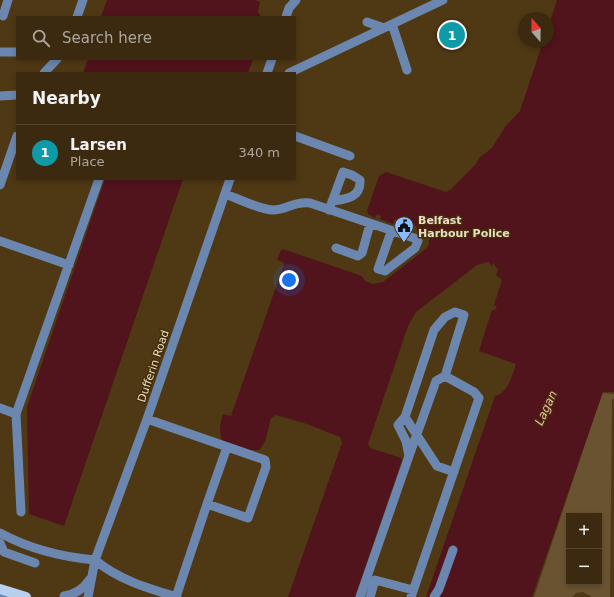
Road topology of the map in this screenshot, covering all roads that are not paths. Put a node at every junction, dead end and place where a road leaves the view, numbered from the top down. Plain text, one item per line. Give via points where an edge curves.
1 (8, 0) edge
2 (83, 0) edge
3 (296, 0) edge
4 (442, 0) edge
5 (3, 16) dead end
6 (77, 16) edge
7 (286, 16) edge
8 (367, 22) dead end
9 (388, 26) junction
10 (0, 52) edge
11 (16, 52) edge
12 (55, 60) edge
13 (272, 60) edge
14 (407, 70) dead end
15 (45, 72) edge
16 (267, 72) edge
17 (291, 72) edge
18 (16, 95) edge
19 (0, 96) edge
20 (296, 136) edge
21 (16, 139) edge
22 (350, 156) dead end
23 (99, 180) edge
24 (230, 180) edge
25 (0, 185) edge
26 (225, 194) junction
27 (332, 201) dead end
28 (329, 210) junction
29 (370, 224) junction
30 (391, 232) junction
31 (0, 241) edge
32 (336, 248) dead end
33 (69, 265) junction
34 (445, 376) junction
35 (0, 408) edge
36 (16, 414) junction
37 (405, 417) junction
38 (147, 419) junction
39 (417, 435) junction
40 (227, 446) junction
41 (409, 456) junction
42 (454, 472) junction
43 (207, 504) junction
44 (22, 512) dead end
45 (1, 538) edge
46 (452, 550) dead end
47 (95, 560) junction
48 (35, 563) dead end
49 (88, 581) junction
50 (0, 589) edge
51 (14, 594) junction
52 (154, 594) edge
53 (412, 594) edge
54 (64, 596) edge
55 (0, 597) edge
56 (26, 597) edge
57 (88, 597) edge
58 (177, 597) edge
59 (360, 597) edge
60 (370, 597) edge
61 (434, 597) edge

1 - 5 street
2 - 6 street
3 - 7 street
4 - 9 street
8 - 9 street
9 - 14 street
9 - 17 street
10 - 11 street
12 - 15 street
13 - 16 street
18 - 19 street
20 - 22 street
21 - 25 street
23 - 33 street
24 - 26 street, Dufferin Road
26 - 28 street via 274,210 299,202
26 - 38 street, Dufferin Road
27 - 28 street
28 - 29 street
29 - 30 street
29 - 32 street via 362,253 358,256
30 - 30 street via 378,269 385,271 415,248 418,241
31 - 33 street
33 - 36 street
34 - 37 street via 464,315 456,312 445,317 434,330
34 - 39 street via 436,381
34 - 42 street via 474,392 479,398
35 - 36 street
36 - 44 street
37 - 39 street
37 - 41 street via 398,425 406,441
38 - 40 street
38 - 47 street, Dufferin Road
39 - 41 street
39 - 42 street via 437,466
40 - 43 street
40 - 43 street via 265,460 266,467 248,518
41 - 59 street
42 - 53 street
43 - 58 street
45 - 47 street via 63,557
45 - 48 street via 4,552
46 - 61 street
47 - 49 street, Dufferin Road
47 - 52 street via 124,580
49 - 54 street via 77,592
49 - 57 street, Dufferin Road
50 - 51 main road
51 - 55 street
51 - 56 main road
52 - 58 street
53 - 60 street via 376,580

